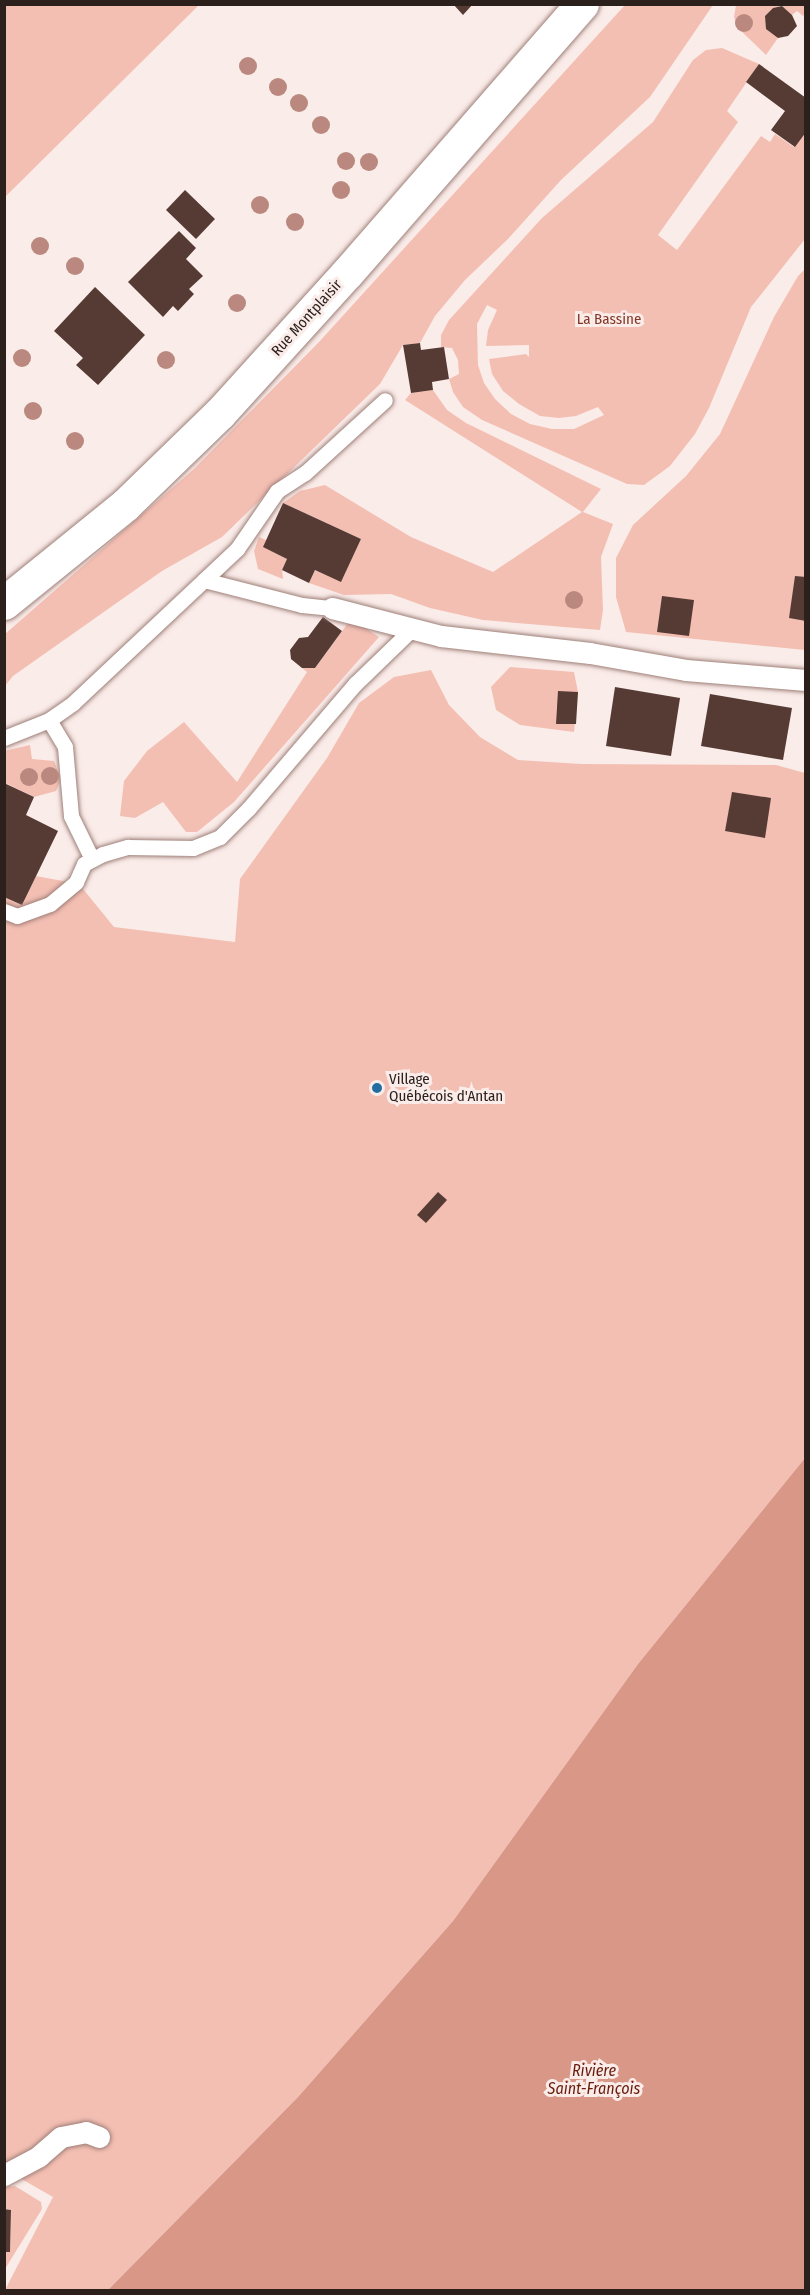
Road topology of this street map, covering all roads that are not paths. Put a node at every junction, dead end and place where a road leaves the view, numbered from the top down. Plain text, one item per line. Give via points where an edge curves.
1 (582, 4) edge
2 (385, 400) dead end
3 (204, 580) junction
4 (4, 603) edge
5 (332, 608) joint
6 (412, 628) junction
7 (806, 680) edge
8 (49, 720) junction
9 (4, 738) edge
10 (92, 859) junction
11 (4, 911) edge
12 (99, 2137) dead end
13 (4, 2175) edge

1 - 4 street, Rue Montplaisir via 220,413 125,505
2 - 3 lane via 305,473 278,491 237,549
3 - 5 lane via 302,605
3 - 8 lane via 73,703
5 - 6 street
6 - 7 street via 441,636 590,653 686,670
6 - 10 lane via 355,684 249,808 219,837 193,848 128,847
8 - 9 lane
8 - 10 lane via 65,747 71,816
10 - 11 lane via 84,864 76,882 50,904 17,916
12 - 13 street via 86,2132 61,2137 39,2156

